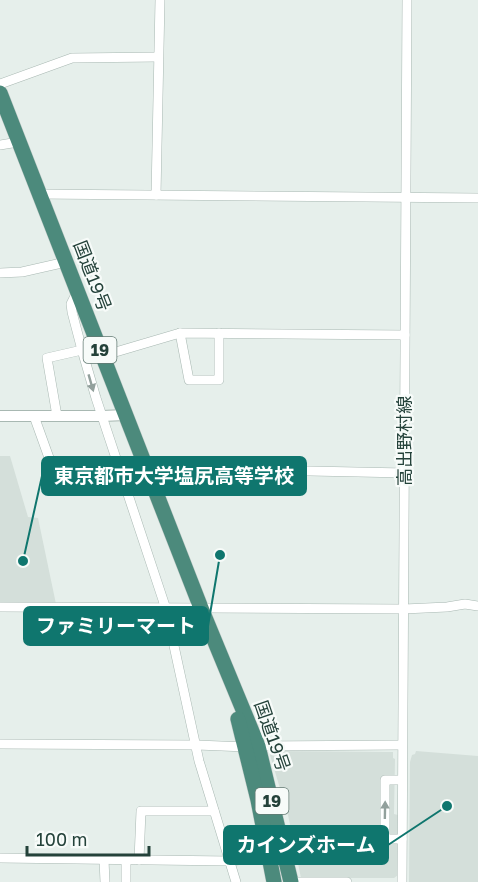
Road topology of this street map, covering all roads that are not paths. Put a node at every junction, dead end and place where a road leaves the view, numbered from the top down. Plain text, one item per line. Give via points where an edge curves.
1 (160, 0) edge
2 (407, 0) edge
3 (158, 57) junction
4 (0, 84) edge
5 (0, 93) edge
6 (18, 142) junction
7 (0, 146) edge
8 (38, 194) junction
9 (156, 195) junction
10 (406, 197) junction
11 (478, 198) edge
12 (66, 262) junction
13 (0, 273) edge
14 (79, 295) junction
15 (180, 333) junction
16 (219, 333) junction
17 (405, 335) junction
18 (82, 350) junction
19 (102, 356) junction
20 (126, 415) junction
21 (0, 416) edge
22 (34, 416) junction
23 (57, 416) junction
24 (102, 416) junction
25 (148, 472) junction
26 (405, 473) junction
27 (57, 480) dead end
28 (478, 606) edge
29 (0, 607) edge
30 (201, 608) junction
31 (166, 609) junction
32 (404, 609) junction
33 (0, 744) edge
34 (197, 745) junction
35 (402, 745) junction
36 (252, 747) junction
37 (402, 780) junction
38 (214, 811) junction
39 (402, 839) junction
40 (285, 856) junction
41 (269, 857) junction
42 (0, 858) edge
43 (104, 860) junction
44 (126, 860) junction
45 (139, 860) junction
46 (229, 861) junction
47 (105, 882) edge
48 (126, 882) edge
49 (236, 882) edge
50 (274, 882) edge
51 (291, 882) edge
52 (297, 882) edge
53 (347, 882) edge
54 (402, 882) edge

1 - 3 street
2 - 10 street, 高出野村線
3 - 4 street via 72,58
3 - 9 street
5 - 6 highway, 国道19号 / 19
6 - 7 street
6 - 8 highway, 国道19号 / 19
8 - 9 street
8 - 12 highway, 国道19号 / 19
9 - 10 street
10 - 11 street
10 - 17 street, 高出野村線
12 - 13 street
12 - 14 highway, 国道19号 / 19
14 - 18 street via 71,304
14 - 19 highway, 国道19号 / 19
15 - 16 street
15 - 16 street via 189,380 219,380
15 - 19 street
16 - 17 street
17 - 26 street, 高出野村線
18 - 23 street via 47,358
18 -> 24 street
19 - 20 highway, 国道19号 / 19
20 - 24 street
20 - 25 highway, 国道19号 / 19
21 - 22 street
22 - 23 street
22 - 27 street
23 - 24 street
24 - 31 street
25 - 26 street
25 - 30 highway, 国道19号 / 19
26 - 32 street, 高出野村線
28 - 32 street
29 - 31 street
30 - 31 street
30 - 32 street
30 - 36 highway, 国道19号 / 19
31 - 34 street
32 - 35 street, 高出野村線
33 - 34 street
34 - 36 street
34 - 38 street
35 - 36 street
35 - 37 street, 高出野村線
36 - 40 highway, 国道19号 / 19
36 - 41 highway, 国道19号 / 19
37 - 39 street, 高出野村線
39 -> 37 street via 385,839 386,780
38 - 45 street via 141,811
38 - 46 street
39 - 54 street, 高出野村線
40 - 41 street
40 - 51 highway, 国道19号 / 19
41 - 46 street
41 - 50 highway, 国道19号 / 19
42 - 43 street
43 - 44 street
43 - 47 street
44 - 45 street
44 - 48 street
45 - 46 street
46 - 49 street
52 - 53 street

